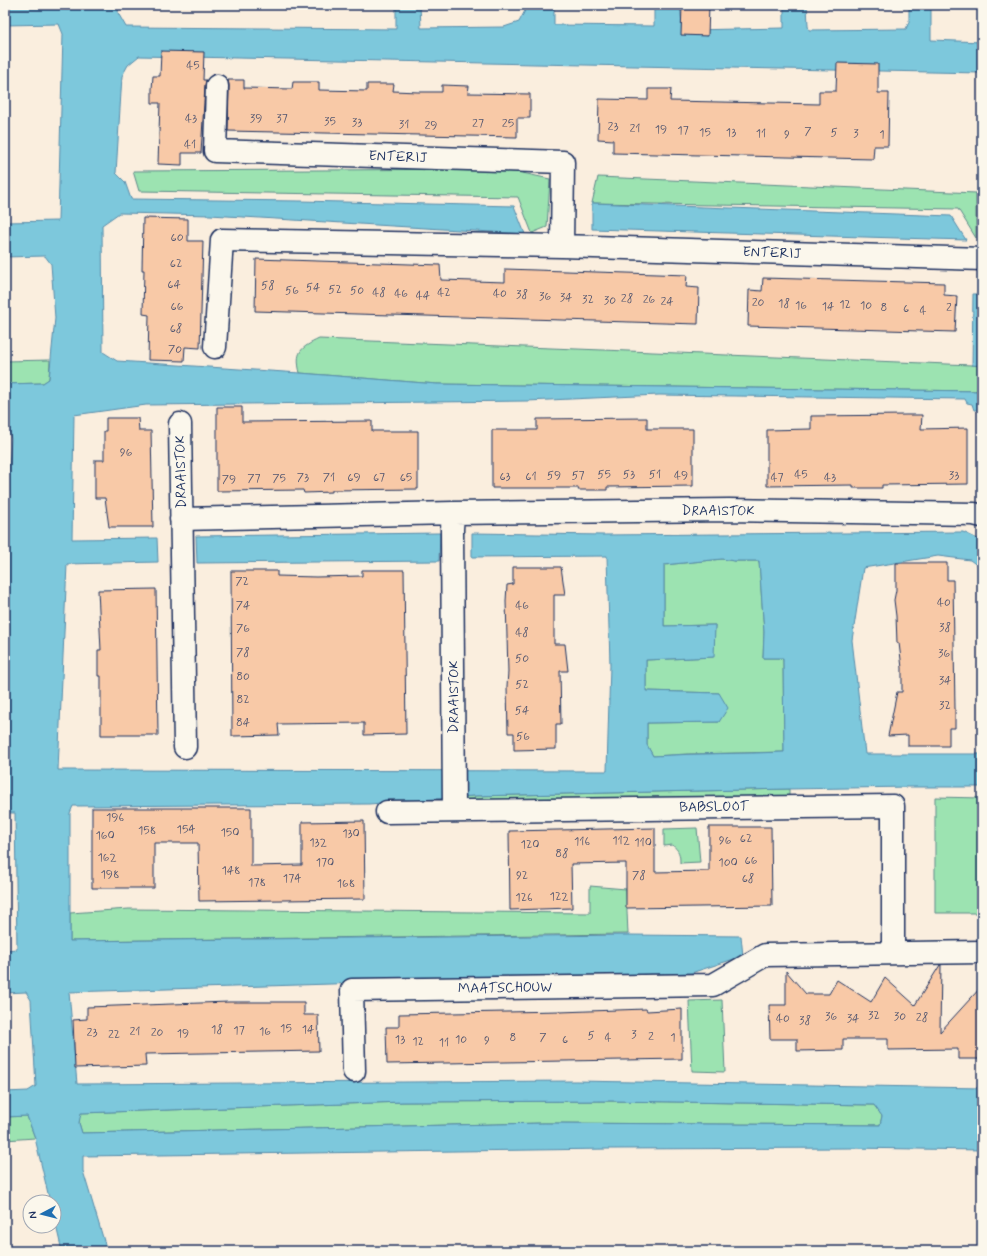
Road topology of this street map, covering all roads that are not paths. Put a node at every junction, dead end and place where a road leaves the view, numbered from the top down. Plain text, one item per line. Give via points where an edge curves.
1 (217, 86) dead end
2 (562, 246) junction
3 (982, 259) edge
4 (215, 347) dead end
5 (180, 424) dead end
6 (982, 516) edge
7 (453, 521) junction
8 (181, 527) junction
9 (185, 747) dead end
10 (454, 810) junction
11 (387, 812) dead end
12 (982, 952) edge
13 (893, 953) junction
14 (354, 1071) dead end

1 - 2 street, ENTERIJ via 215,151 563,162
2 - 3 street, ENTERIJ
2 - 4 street, ENTERIJ via 222,240
5 - 8 street, DRAAISTOK
6 - 7 street, DRAAISTOK via 966,513 729,510
7 - 8 street, DRAAISTOK
7 - 10 street, DRAAISTOK
8 - 9 street, DRAAISTOK
10 - 11 street, BABSLOOT
10 - 13 street, BABSLOOT via 893,806
12 - 13 street
13 - 14 street, MAATSCHOUW via 765,955 713,985 352,990

